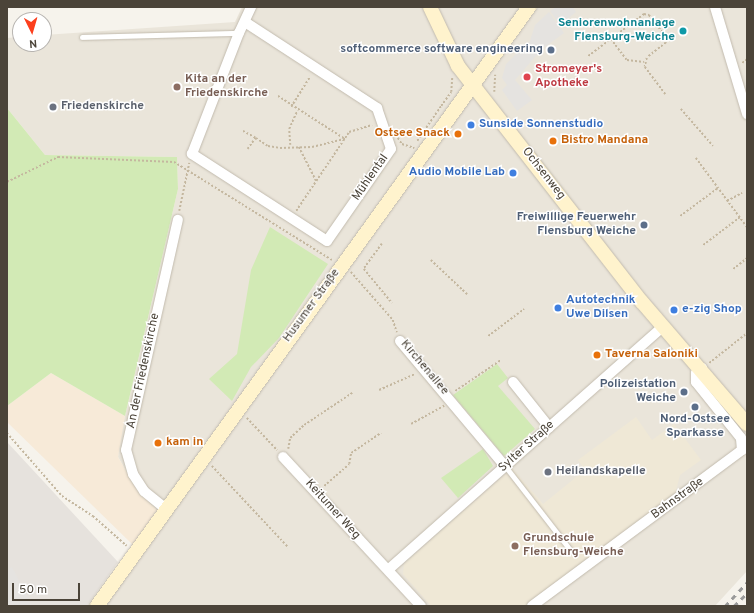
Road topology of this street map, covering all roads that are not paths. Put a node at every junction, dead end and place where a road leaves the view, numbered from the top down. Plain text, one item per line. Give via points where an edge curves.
1 (251, 7) edge
2 (430, 7) edge
3 (529, 7) edge
4 (715, 7) edge
5 (245, 22) junction
6 (239, 33) junction
7 (82, 37) dead end
8 (473, 85) junction
9 (747, 114) edge
10 (178, 220) road end
11 (664, 326) junction
12 (400, 341) road end
13 (705, 366) junction
14 (513, 382) dead end
15 (747, 424) edge
16 (549, 427) junction
17 (283, 457) road end
18 (505, 466) junction
19 (166, 509) junction
20 (571, 551) dead end
21 (389, 569) junction
22 (97, 606) edge
23 (421, 606) edge
24 (532, 606) edge

1 - 5 street
2 - 8 main road, Ochsenweg via 458,66
3 - 8 main road, Husumer Straße
4 - 9 street
5 - 6 street
5 - 6 street, Mühlental via 377,108 391,149 327,241 192,154
6 - 7 lane
8 - 11 main road, Ochsenweg
8 - 19 main road, Husumer Straße via 344,268
10 - 19 street, An der Friedenskirche via 126,450 133,474 144,491
11 - 13 main road, Ochsenweg
11 - 16 street, Sylter Straße
12 - 18 street, Kirchenallee via 426,368
13 - 15 main road, Ochsenweg
13 - 24 street, Bahnstraße via 696,374 696,382 742,445 738,455
14 - 16 street
16 - 18 street, Sylter Straße
17 - 21 street, Keitumer Weg
18 - 20 lane
18 - 21 street, Sylter Straße
19 - 22 main road, Husumer Straße
21 - 23 street, Keitumer Weg

